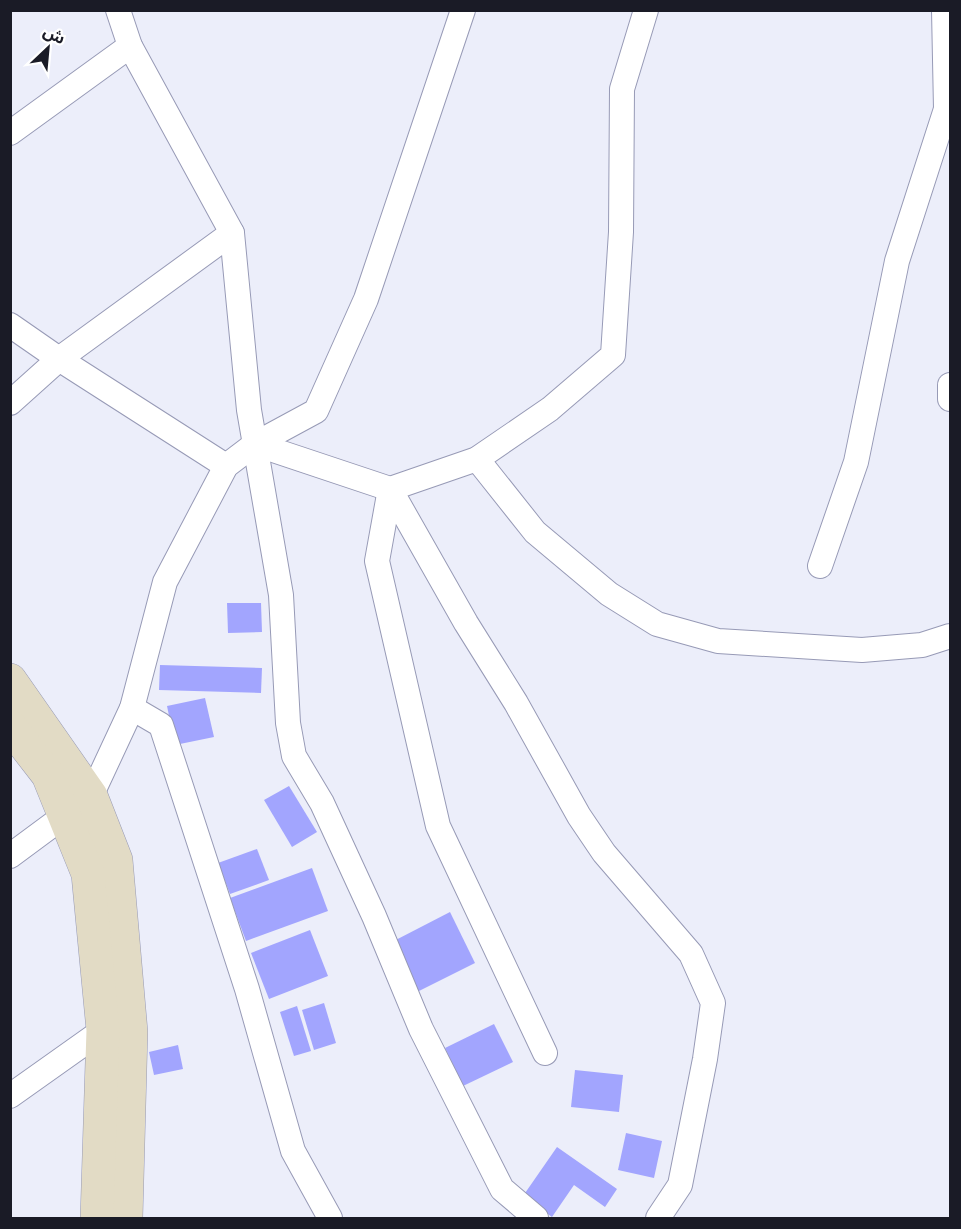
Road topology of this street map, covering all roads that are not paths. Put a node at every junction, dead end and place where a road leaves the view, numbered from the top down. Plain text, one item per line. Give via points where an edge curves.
1 (118, 10) edge
2 (463, 10) edge
3 (646, 10) edge
4 (944, 10) edge
5 (130, 46) junction
6 (949, 117) edge
7 (13, 124) edge
8 (232, 233) junction
9 (10, 325) edge
10 (59, 359) junction
11 (951, 385) edge
12 (951, 399) edge
13 (10, 403) edge
14 (255, 444) junction
15 (477, 459) junction
16 (226, 466) junction
17 (390, 489) junction
18 (820, 566) dead end
19 (951, 636) edge
20 (10, 680) edge
21 (132, 708) junction
22 (10, 726) edge
23 (91, 796) junction
24 (65, 815) junction
25 (10, 856) edge
26 (117, 1031) junction
27 (545, 1053) dead end
28 (10, 1096) edge
29 (97, 1218) edge
30 (126, 1218) edge
31 (330, 1218) edge
32 (536, 1218) edge
33 (658, 1218) edge

1 - 5 street
2 - 14 street via 366,299 316,411
3 - 15 street via 622,89 621,232 613,355 550,409
4 - 6 street
5 - 7 street
5 - 8 street
6 - 18 street via 897,261 856,462
8 - 10 street
8 - 14 street
9 - 10 street
10 - 13 street
10 - 16 street
11 - 12 street
14 - 16 street
14 - 17 street
14 - 32 street via 281,595 288,723 294,756 322,802 421,1029 502,1189
15 - 17 street
15 - 19 street via 535,532 609,594 657,624 718,641 862,650 922,645
16 - 21 street via 165,582
17 - 27 street via 377,561 438,826
17 - 33 street via 579,816 604,854 691,954 713,1003 680,1185
20 - 23 main road
21 - 23 street
21 - 31 street via 161,725 248,989 293,1151
22 - 24 main road via 48,775
23 - 24 street
23 - 26 main road via 117,860
24 - 25 street
24 - 26 main road via 88,874
26 - 28 street
26 - 29 main road
26 - 30 main road

